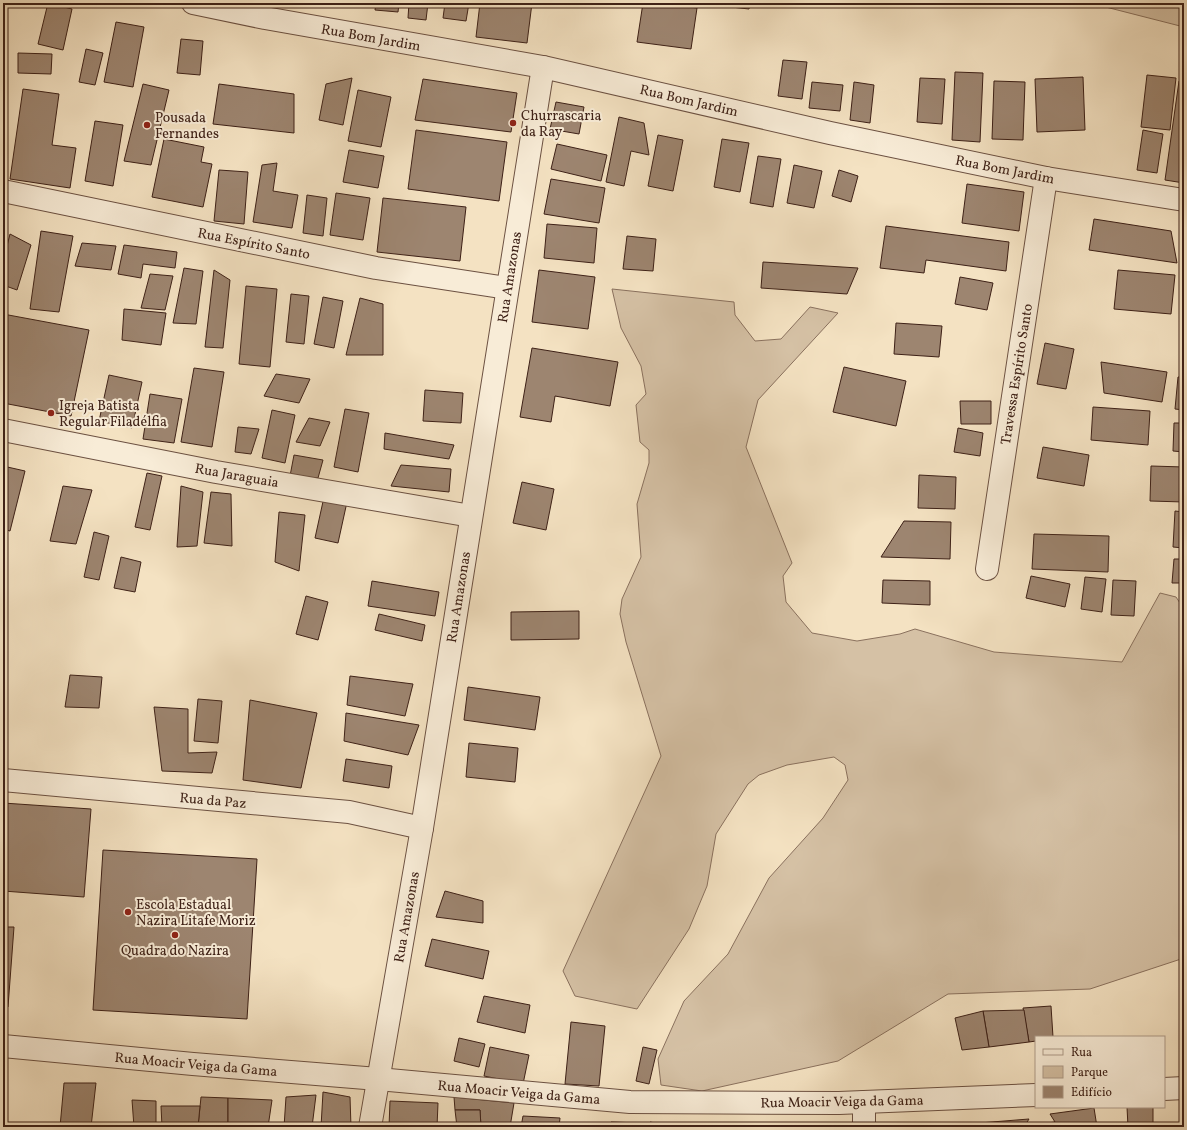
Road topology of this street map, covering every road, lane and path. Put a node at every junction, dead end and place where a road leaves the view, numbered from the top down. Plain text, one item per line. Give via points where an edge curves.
1 (193, 3) edge
2 (543, 67) junction
3 (1046, 178) junction
4 (3, 191) edge
5 (1184, 200) edge
6 (507, 288) junction
7 (3, 430) edge
8 (471, 516) junction
9 (987, 569) dead end
10 (3, 780) edge
11 (422, 828) junction
12 (3, 1046) edge
13 (378, 1079) junction
14 (1184, 1088) edge
15 (1165, 1089) edge
16 (1035, 1094) edge
17 (864, 1102) junction
18 (370, 1127) edge
19 (864, 1127) edge

1 - 2 street, Rua Bom Jardim
2 - 3 street, Rua Bom Jardim via 830,133
2 - 6 street, Rua Amazonas
3 - 5 street, Rua Bom Jardim
3 - 9 street, Travessa Espírito Santo
4 - 6 street, Rua Espírito Santo via 376,268
6 - 8 street, Rua Amazonas
7 - 8 street, Rua Jaraguaia via 216,472
8 - 11 street, Rua Amazonas
10 - 11 street, Rua da Paz via 349,812
11 - 13 street, Rua Amazonas
12 - 13 street, Rua Moacir Veiga da Gama
13 - 17 street, Rua Moacir Veiga da Gama via 630,1102
13 - 18 street, Rua Amazonas
14 - 15 street
16 - 17 street, Rua Moacir Veiga da Gama
17 - 19 street

